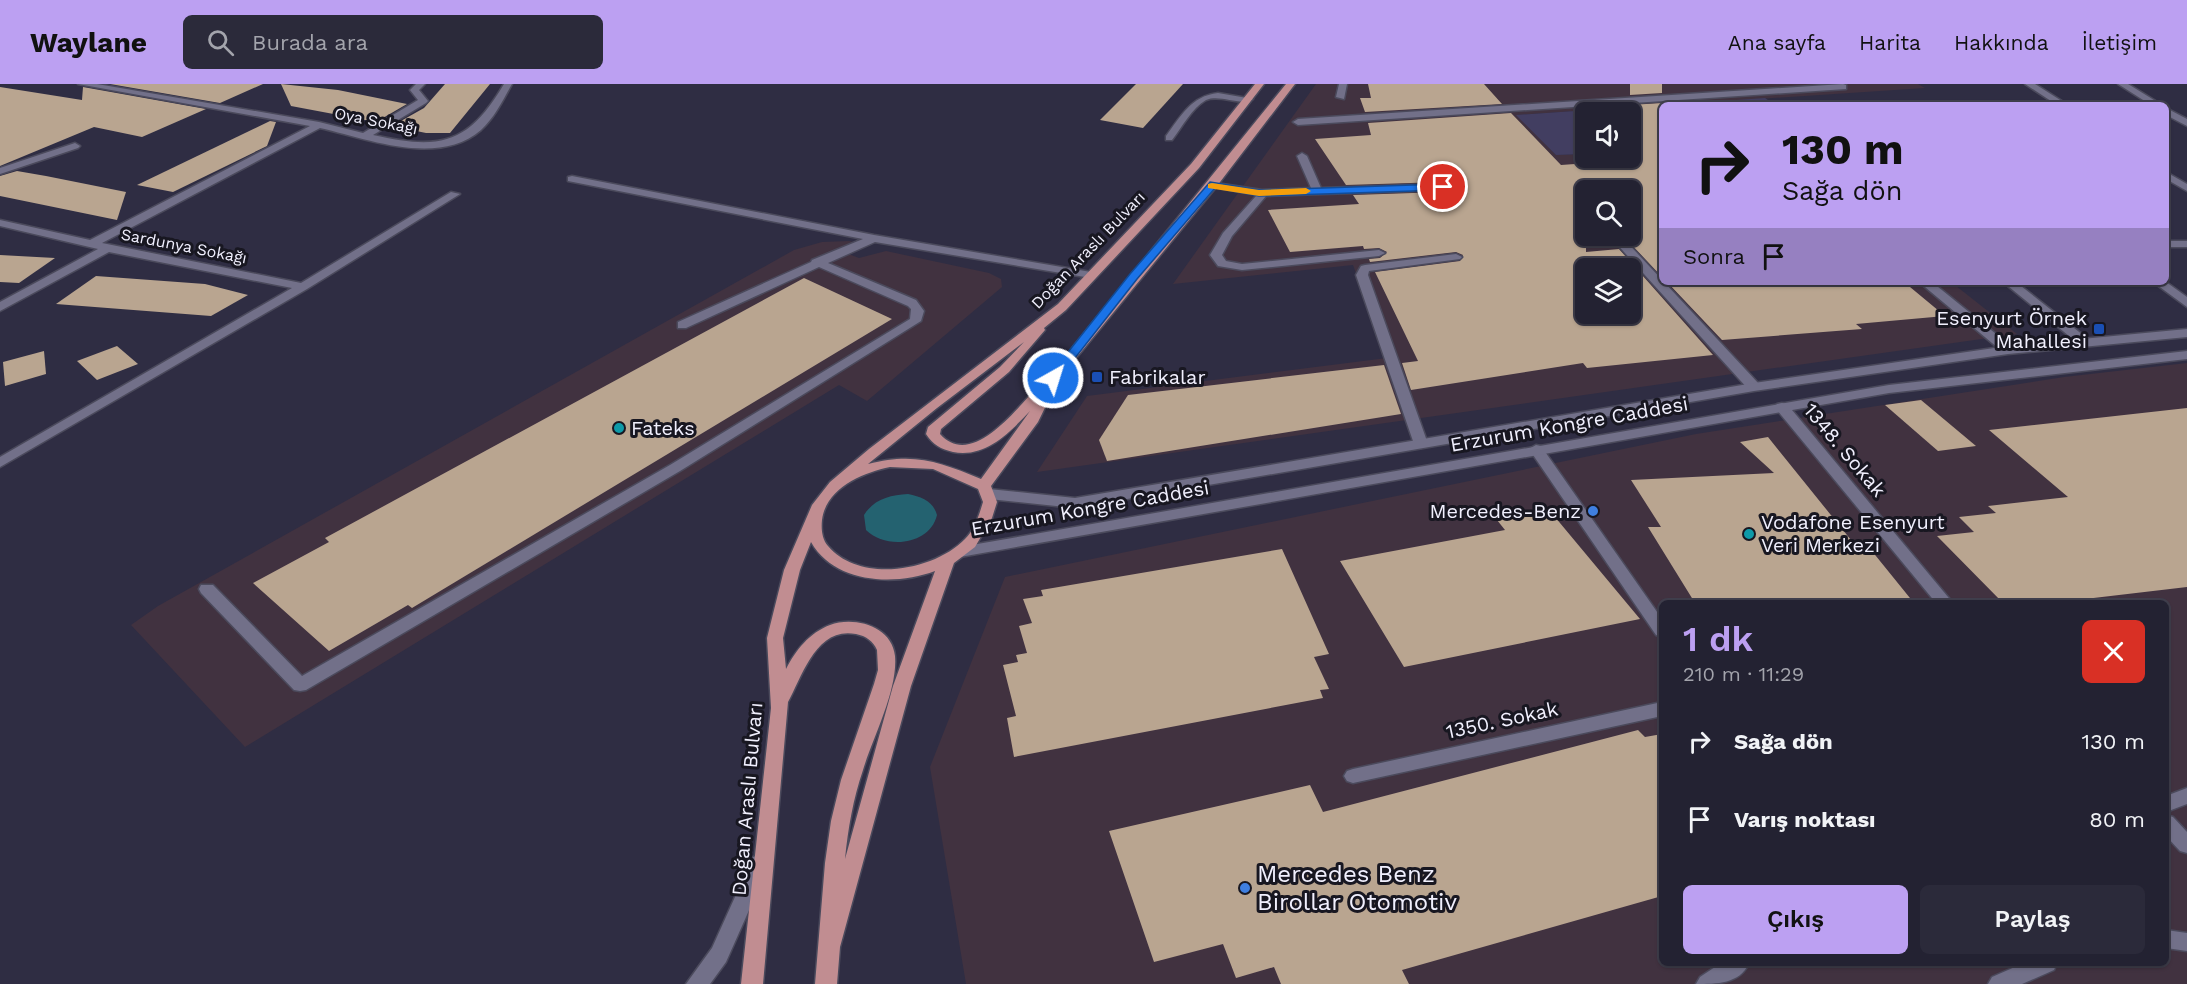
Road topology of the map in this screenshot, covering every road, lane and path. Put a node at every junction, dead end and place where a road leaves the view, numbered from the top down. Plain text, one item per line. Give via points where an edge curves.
1 (82, 84) edge
2 (140, 84) edge
3 (421, 84) edge
4 (508, 84) edge
5 (1216, 84) edge
6 (1260, 84) edge
7 (1291, 84) edge
8 (1343, 84) edge
9 (1839, 84) edge
10 (2029, 84) edge
11 (2122, 84) edge
12 (129, 92) junction
13 (1208, 95) junction
14 (1341, 97) dead end
15 (1248, 99) junction
16 (2057, 102) edge
17 (2152, 102) edge
18 (2169, 113) edge
19 (1298, 122) dead end
20 (2187, 123) edge
21 (320, 125) junction
22 (366, 135) junction
23 (1168, 138) dead end
24 (75, 146) dead end
25 (1302, 156) dead end
26 (0, 171) edge
27 (2169, 176) edge
28 (573, 179) dead end
29 (1213, 184) junction
30 (1443, 187) dead end
31 (2187, 188) edge
32 (2169, 189) edge
33 (1317, 191) junction
34 (1259, 193) junction
35 (455, 194) dead end
36 (0, 224) edge
37 (874, 238) junction
38 (2187, 243) edge
39 (91, 244) junction
40 (2169, 244) edge
41 (1625, 246) edge
42 (107, 248) junction
43 (1379, 253) dead end
44 (1456, 257) dead end
45 (816, 262) junction
46 (1091, 274) junction
47 (1659, 284) edge
48 (1660, 285) edge
49 (1929, 285) edge
50 (2013, 285) edge
51 (2163, 285) edge
52 (303, 287) junction
53 (2187, 303) edge
54 (0, 307) edge
55 (682, 325) dead end
56 (1042, 325) junction
57 (2187, 333) edge
58 (2084, 342) junction
59 (2008, 350) junction
60 (2187, 355) edge
61 (1053, 378) junction
62 (1754, 387) junction
63 (1782, 407) junction
64 (1421, 444) junction
65 (1536, 449) junction
66 (0, 463) edge
67 (835, 485) junction
68 (986, 490) junction
69 (814, 516) junction
70 (953, 556) junction
71 (207, 589) dead end
72 (1943, 600) edge
73 (1659, 627) edge
74 (780, 708) junction
75 (1659, 710) edge
76 (1353, 776) dead end
77 (2187, 796) edge
78 (2169, 803) edge
79 (2169, 827) edge
80 (2187, 845) edge
81 (765, 852) junction
82 (2169, 939) edge
83 (2187, 942) edge
84 (830, 947) junction
85 (1734, 966) edge
86 (2040, 966) edge
87 (697, 984) edge
88 (752, 984) edge
89 (826, 984) edge
90 (1707, 984) edge
91 (1999, 984) edge

1 - 12 street, Oya Sokağı
2 - 12 street
3 - 22 street via 414,90 423,101
4 - 22 street, Oya Sokağı via 489,117 471,133 448,143 429,146
5 - 13 street
6 - 15 main road, Doğan Araslı Bulvarı
7 - 29 main road
8 - 14 street
9 - 19 street via 1843,87
10 - 16 street
11 - 17 street
12 - 21 street, Oya Sokağı
13 - 15 street
13 - 23 street via 1201,98
15 - 46 main road, Doğan Araslı Bulvarı via 1195,166
18 - 20 street
21 - 22 street, Oya Sokağı
21 - 39 street
24 - 26 street
25 - 33 street
27 - 31 street
28 - 37 street
29 - 34 street
29 - 61 main road
30 - 33 street
31 - 32 street
33 - 34 street
34 - 43 street via 1261,196 1222,245 1216,258 1222,264 1242,267
35 - 52 street
36 - 39 street
37 - 45 street
37 - 46 street
38 - 40 street
39 - 42 street
41 - 47 street
42 - 52 street, Sardunya Sokağı
42 - 54 street, Sardunya Sokağı
44 - 64 street via 1365,268 1362,275
45 - 55 street
45 - 71 street via 912,303 918,316 675,468 300,686
46 - 56 main road, Doğan Araslı Bulvarı
48 - 62 street
49 - 59 street
50 - 58 street
51 - 53 street
52 - 66 street
56 - 61 main road via 1032,342 935,427 933,434 938,442 952,448 973,450 992,440
56 - 67 main road, Doğan Araslı Bulvarı via 892,435
57 - 58 street, Erzurum Kongre Caddesi
58 - 59 street, Erzurum Kongre Caddesi
59 - 62 street, Erzurum Kongre Caddesi
60 - 63 street, Erzurum Kongre Caddesi via 1889,389
61 - 68 main road via 1031,422
62 - 64 street, Erzurum Kongre Caddesi
63 - 65 street, Erzurum Kongre Caddesi
63 - 72 street, 1348. Sokak
64 - 68 street, Erzurum Kongre Caddesi via 1076,503
65 - 70 street, Erzurum Kongre Caddesi
65 - 73 street
67 - 68 main road via 860,471 905,462 935,465
67 - 69 main road
68 - 70 main road via 990,502 978,532
69 - 70 main road via 813,528 822,549 832,558 860,570 905,573
69 - 74 main road, Doğan Araslı Bulvarı via 792,570 775,638
70 - 84 main road via 902,686
74 - 81 main road, Doğan Araslı Bulvarı
74 - 84 main road via 796,663 818,638 857,627 873,634 885,646 887,659 882,683 849,782 833,858
75 - 76 street, 1350. Sokak
77 - 78 street
79 - 80 street
81 - 87 street via 719,955
81 - 88 main road, Doğan Araslı Bulvarı
82 - 83 street
84 - 89 main road
85 - 90 street
86 - 91 street

